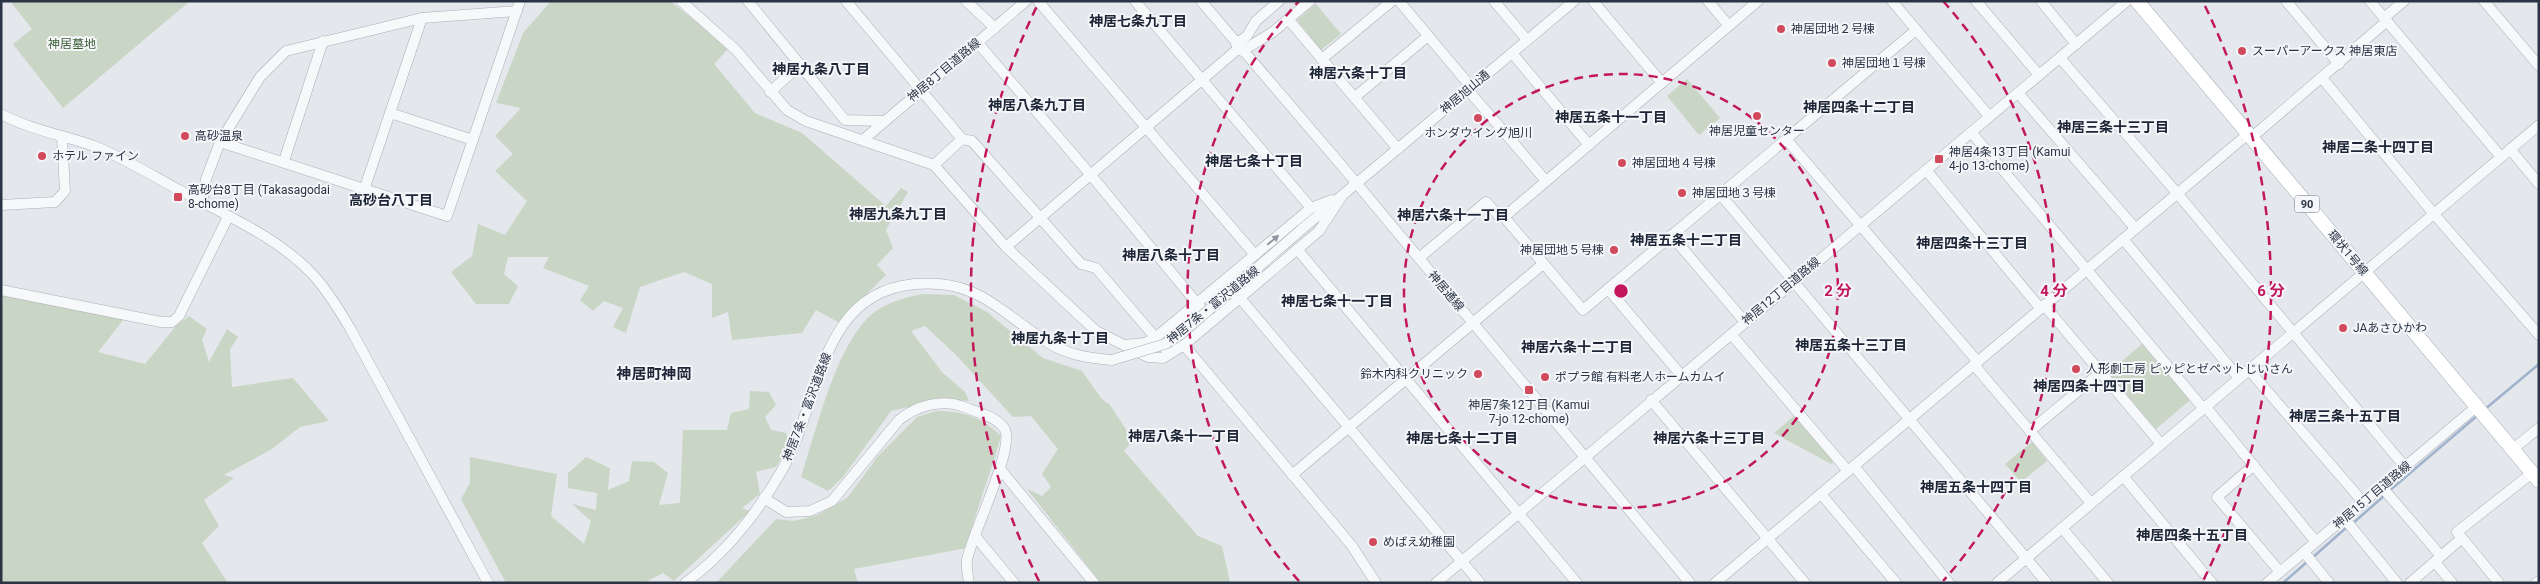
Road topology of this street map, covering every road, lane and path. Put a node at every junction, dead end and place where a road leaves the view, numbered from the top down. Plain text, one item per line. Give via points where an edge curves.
1 (681, 1) edge
2 (748, 1) edge
3 (846, 1) edge
4 (966, 1) edge
5 (1026, 1) edge
6 (1038, 1) edge
7 (1135, 1) edge
8 (1200, 1) edge
9 (1279, 1) edge
10 (1310, 1) edge
11 (1392, 1) edge
12 (1400, 1) edge
13 (1494, 1) edge
14 (1574, 1) edge
15 (1593, 1) edge
16 (1708, 1) edge
17 (1758, 1) edge
18 (1892, 1) edge
19 (1976, 1) edge
20 (2041, 1) edge
21 (2127, 1) edge
22 (2137, 1) edge
23 (2286, 1) edge
24 (2370, 1) edge
25 (2404, 1) edge
26 (2484, 1) edge
27 (518, 6) edge
28 (422, 18) junction
29 (1288, 19) junction
30 (2386, 20) junction
31 (1729, 26) junction
32 (995, 28) junction
33 (1916, 30) junction
34 (1428, 36) junction
35 (1527, 40) junction
36 (323, 41) junction
37 (977, 42) junction
38 (2076, 44) junction
39 (1239, 47) junction
40 (1512, 53) junction
41 (2060, 58) junction
42 (1322, 59) junction
43 (2339, 64) junction
44 (799, 66) junction
45 (2539, 66) edge
46 (2038, 75) junction
47 (2322, 78) junction
48 (1202, 79) junction
49 (1662, 83) junction
50 (1470, 89) junction
51 (920, 90) junction
52 (770, 92) junction
53 (2018, 93) junction
54 (1355, 98) junction
55 (390, 113) junction
56 (1, 114) edge
57 (1989, 116) junction
58 (884, 121) junction
59 (2539, 125) edge
60 (1146, 126) junction
61 (1971, 132) junction
62 (62, 136) junction
63 (2250, 136) junction
64 (962, 139) junction
65 (1786, 139) junction
66 (473, 140) junction
67 (863, 140) junction
68 (220, 142) junction
69 (1589, 145) junction
70 (1398, 149) junction
71 (2510, 150) junction
72 (2501, 157) junction
73 (284, 161) junction
74 (934, 165) junction
75 (1926, 170) junction
76 (1090, 174) junction
77 (1546, 181) junction
78 (1357, 183) junction
79 (2539, 184) edge
80 (365, 188) junction
81 (2177, 193) junction
82 (1720, 194) junction
83 (1342, 196) junction
84 (202, 203) junction
85 (1, 205) edge
86 (1311, 208) junction
87 (2434, 214) junction
88 (228, 217) junction
89 (1504, 217) junction
90 (1040, 219) junction
91 (1861, 225) junction
92 (2135, 228) junction
93 (1671, 235) junction
94 (2123, 239) junction
95 (1006, 247) junction
96 (1296, 249) junction
97 (1254, 255) junction
98 (1419, 258) junction
99 (1543, 264) junction
100 (2087, 269) junction
101 (2364, 273) junction
102 (1793, 282) junction
103 (1608, 288) junction
104 (1, 290) edge
105 (1240, 298) junction
106 (1196, 304) junction
107 (2042, 307) junction
108 (1211, 322) junction
109 (1745, 322) junction
110 (1473, 323) junction
111 (2293, 332) junction
112 (1731, 334) junction
113 (2539, 335) edge
114 (1155, 338) junction
115 (1120, 345) junction
116 (1184, 345) junction
117 (1170, 354) junction
118 (1976, 364) junction
119 (2249, 370) junction
120 (2101, 372) junction
121 (1681, 375) junction
122 (2240, 378) junction
123 (1405, 380) junction
124 (1651, 400) junction
125 (2476, 406) junction
126 (2204, 407) junction
127 (1909, 419) junction
128 (1349, 427) junction
129 (2539, 428) edge
130 (2030, 431) junction
131 (2161, 444) junction
132 (2513, 449) junction
133 (1584, 457) junction
134 (2254, 466) junction
135 (2405, 466) junction
136 (1000, 469) junction
137 (1851, 469) junction
138 (1292, 475) junction
139 (2123, 476) junction
140 (2536, 477) edge
141 (2381, 486) junction
142 (1821, 494) junction
143 (764, 498) junction
144 (2363, 502) junction
145 (2091, 503) junction
146 (1518, 512) junction
147 (2344, 518) junction
148 (2062, 528) junction
149 (975, 536) junction
150 (1768, 538) junction
151 (2462, 538) junction
152 (2316, 542) junction
153 (2304, 552) junction
154 (2026, 558) junction
155 (2438, 559) junction
156 (1462, 561) junction
157 (2278, 573) junction
158 (488, 583) edge
159 (685, 583) edge
160 (969, 583) edge
161 (1014, 583) edge
162 (1094, 583) edge
163 (1376, 583) edge
164 (1436, 583) edge
165 (1480, 583) edge
166 (1577, 583) edge
167 (1690, 583) edge
168 (1715, 583) edge
169 (1805, 583) edge
170 (1896, 583) edge
171 (1950, 583) edge
172 (1996, 583) edge
173 (2047, 583) edge
174 (2108, 583) edge
175 (2212, 583) edge
176 (2267, 583) edge
177 (2284, 583) edge
178 (2329, 583) edge
179 (2396, 583) edge
180 (2410, 583) edge
181 (2452, 583) edge
182 (2499, 583) edge

1 - 52 street via 736,50
2 - 44 street
3 - 51 street
4 - 32 street
5 - 32 street, 神居8丁目道路線
6 - 60 street
7 - 48 street
8 - 39 street, 神居通線
9 - 39 street via 1256,21
10 - 29 street
11 - 42 street
12 - 34 street
13 - 35 street
14 - 35 street, 神居旭山通
15 - 49 street
16 - 31 street
17 - 31 street
18 - 33 street
19 - 46 street
20 - 38 street
21 - 38 street, 神居12丁目道路線
22 - 63 main road, 環状1号線 / 90
23 - 43 street
24 - 30 street
25 - 30 street
26 - 45 street
27 - 28 street
27 - 66 street
28 - 36 street
28 - 55 street
29 - 39 street via 1273,32
29 - 42 street
30 - 43 street
30 - 72 street
31 - 49 street
32 - 37 street, 神居8丁目道路線
33 - 57 street
33 - 65 street
34 - 50 street
34 - 54 street
35 - 40 street, 神居旭山通
36 - 68 street via 286,51 260,77
36 - 73 street
37 - 51 street, 神居8丁目道路線
37 - 76 street
38 - 41 street, 神居12丁目道路線
39 - 48 street
39 - 78 street, 神居通線
40 - 50 street, 神居旭山通
40 - 69 street
41 - 46 street, 神居12丁目道路線
41 - 81 street
42 - 54 street
43 - 47 street
44 - 52 street
44 - 58 street via 845,120
46 - 53 street, 神居12丁目道路線
47 - 63 street
47 - 87 street
48 - 60 street
48 - 86 street
49 - 69 street
50 - 70 street, 神居旭山通
50 - 77 street
51 - 58 street, 神居8丁目道路線
51 - 64 street
52 - 67 street via 786,110 806,121
53 - 57 street, 神居12丁目道路線
53 - 92 street
54 - 70 street
55 - 66 street
55 - 80 street
56 - 62 street
57 - 61 street, 神居12丁目道路線
58 - 67 street, 神居8丁目道路線
59 - 71 street
60 - 76 street
60 - 97 street
61 - 75 street, 神居12丁目道路線
61 - 100 street
62 - 84 street via 122,159
62 - 85 street via 66,190 55,202
63 - 81 street
63 - 101 main road, 環状1号線 / 90
64 - 74 street
64 - 90 street via 972,141
65 - 82 street
65 - 91 street
66 - 80 street via 448,216
67 - 74 street
68 - 73 street
68 - 84 street via 206,179
69 - 77 street
70 - 78 street, 神居旭山通
71 - 72 street
71 - 79 street
72 - 87 street
73 - 80 street
74 - 95 street
75 - 91 street, 神居12丁目道路線
75 - 107 street
76 - 90 street
76 - 106 street
77 - 89 street
78 - 83 street, 神居7条・富沢道路線
78 - 98 street, 神居通線
81 - 92 street
81 - 111 street
82 - 93 street
82 - 102 street
83 - 86 street
83 - 96 street via 1319,230
83 - 143 street, 神居7条・富沢道路線, bridge via 1181,334 1156,348 1112,360 1084,358 1048,343 986,298 962,288 921,283 876,296 851,314 832,342 782,471
84 - 88 street
97 -> 86 street
87 - 101 street
87 - 113 street
88 - 104 street via 172,322
88 - 158 street via 289,253 335,302
89 - 98 street via 1486,202
89 - 99 street
90 - 95 street
90 - 114 street via 1081,264 1096,268
91 - 102 street, 神居12丁目道路線
91 - 118 street
92 - 94 street
93 - 103 street
93 - 109 street
94 - 100 street
94 - 122 street
95 - 115 street via 1096,331
96 - 105 street
96 - 123 street
97 - 106 street
98 - 110 street, 神居通線
99 - 103 street via 1583,310
99 - 110 street
100 - 107 street
100 - 126 street
101 - 111 street
101 - 125 main road, 環状1号線 / 90
102 - 109 street, 神居12丁目道路線
102 - 127 street
103 - 121 street
105 - 108 street
105 - 128 street
106 - 108 street
106 - 114 street
107 - 118 street
107 - 120 street
108 - 116 street
109 - 112 street, 神居12丁目道路線
110 - 123 street
110 - 133 street, 神居通線
111 - 119 street
111 - 135 street
112 - 121 street, 神居12丁目道路線
112 - 137 street
114 - 115 street
114 - 117 street
115 - 117 street via 1148,357 1162,358
116 - 117 street
116 - 138 street
118 - 127 street
118 - 130 street
119 - 122 street
119 - 144 street
120 - 130 street
120 - 131 street
121 - 124 street, 神居12丁目道路線
122 - 126 street
123 - 128 street
123 - 146 street
124 - 133 street, 神居12丁目道路線
124 - 150 street
125 - 132 main road, 環状1号線 / 90
125 - 135 street, 神居15丁目道路線
126 - 131 street
126 - 134 street
127 - 137 street
127 - 154 street
128 - 138 street
128 - 156 street
129 - 132 street
130 - 145 street
131 - 139 street
132 - 140 main road, 環状1号線 / 90
133 - 146 street, 神居12丁目道路線
133 - 167 street, 神居通線
134 - 152 street
134 - 157 street via 2217,497
135 - 141 street, 神居15丁目道路線
136 - 143 street via 1007,440 1005,429 992,418 960,406 937,404 911,410 899,420 832,501 810,511 786,512
136 - 149 street
136 - 162 street
137 - 142 street
137 - 171 street
138 - 163 street via 1352,546
139 - 145 street
139 - 175 street
140 - 151 street via 2457,532
141 - 144 street, 神居15丁目道路線
141 - 155 street
142 - 150 street
142 - 170 street
143 - 159 street, 神居7条・富沢道路線 via 746,525
144 - 147 street, 神居15丁目道路線
145 - 148 street
146 - 156 street, 神居12丁目道路線
146 - 166 street
147 - 152 street, 神居15丁目道路線
147 - 179 street
148 - 154 street
148 - 174 street
149 - 160 street via 967,561
149 - 161 street
150 - 168 street
150 - 169 street
151 - 155 street
151 - 182 street
152 - 153 street, 神居15丁目道路線
153 - 157 street, 神居15丁目道路線
153 - 178 street
154 - 172 street
154 - 173 street
155 - 180 street
155 - 181 street
156 - 164 street, 神居12丁目道路線
156 - 165 street
157 - 176 street, 神居15丁目道路線
157 - 177 street

